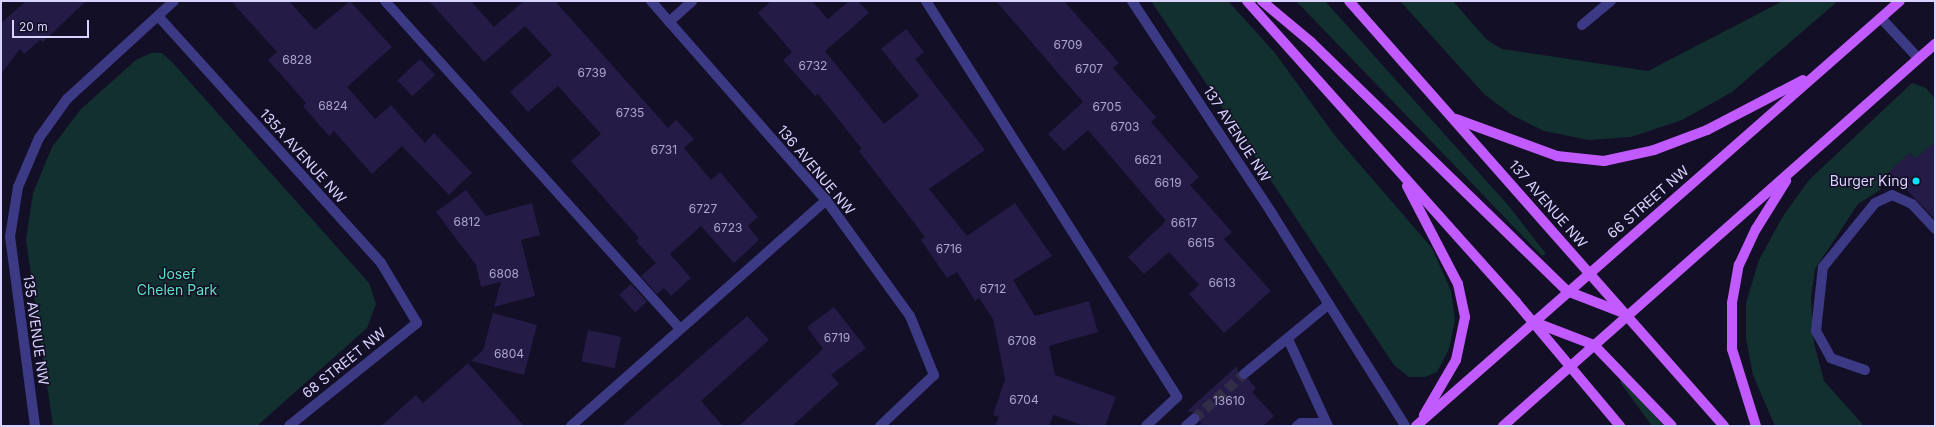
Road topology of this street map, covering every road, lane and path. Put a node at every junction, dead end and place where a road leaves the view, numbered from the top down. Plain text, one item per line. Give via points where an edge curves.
1 (174, 1) edge
2 (385, 1) edge
3 (651, 1) edge
4 (692, 1) edge
5 (926, 1) edge
6 (1132, 1) edge
7 (1247, 1) edge
8 (1262, 1) edge
9 (1349, 1) edge
10 (1611, 1) edge
11 (1900, 1) edge
12 (158, 16) junction
13 (1881, 18) junction
14 (669, 22) junction
15 (1582, 25) dead end
16 (1935, 44) edge
17 (1918, 58) junction
18 (1817, 73) junction
19 (1454, 118) junction
20 (1792, 171) junction
21 (1400, 173) junction
22 (826, 200) junction
23 (1935, 229) edge
24 (1589, 271) junction
25 (1567, 291) junction
26 (1329, 304) junction
27 (1629, 315) junction
28 (1534, 322) junction
29 (417, 323) joint
30 (679, 328) junction
31 (1288, 339) junction
32 (1594, 345) junction
33 (1570, 367) junction
34 (1865, 370) dead end
35 (1244, 374) tunnel mouth
36 (1194, 418) tunnel mouth
37 (1418, 424) edge
38 (1507, 424) edge
39 (1325, 425) edge
40 (34, 426) edge
41 (289, 426) edge
42 (571, 426) edge
43 (880, 426) edge
44 (1146, 426) edge
45 (1186, 426) edge
46 (1297, 426) edge
47 (1405, 426) edge
48 (1620, 426) edge
49 (1672, 426) edge
50 (1724, 426) edge
51 (1756, 426) edge

1 - 12 street, 135 AVENUE NW
2 - 30 street
3 - 14 street, 136 AVENUE NW
4 - 14 street
5 - 44 street via 1177,397
6 - 26 street, 137 AVENUE NW
7 - 21 main road
8 - 25 main road via 1311,42
9 - 19 main road, 137 AVENUE NW
10 - 15 street
11 - 13 main road, 66 STREET NW
12 - 29 street, 135A AVENUE NW via 380,262
12 - 40 street, 135 AVENUE NW via 85,81 52,118 28,160 18,187 10,237
13 - 17 street
13 - 18 main road, 66 STREET NW
14 - 22 street, 136 AVENUE NW
16 - 17 main road
17 - 20 main road
18 - 19 main road via 1708,130 1654,150 1604,161 1557,156
18 - 24 main road, 66 STREET NW
19 - 24 main road, 137 AVENUE NW
20 - 27 main road
20 - 51 main road via 1756,229 1739,265 1732,303 1732,349
21 - 28 main road
21 - 37 main road via 1458,284 1465,317 1456,360
22 - 30 street
22 - 43 street, 136 AVENUE NW via 910,316 934,375
23 - 34 street via 1912,204 1892,195 1875,203 1823,267 1816,331 1831,358
24 - 25 main road, 66 STREET NW
24 - 27 main road, 137 AVENUE NW
25 - 27 main road
25 - 28 main road, 66 STREET NW
26 - 31 street
26 - 47 street, 137 AVENUE NW
27 - 32 main road
27 - 50 main road, 137 AVENUE NW
28 - 32 main road
28 - 33 main road
28 - 37 main road, 66 STREET NW
29 - 41 street, 68 STREET NW
30 - 42 street
31 - 35 street
31 - 39 street
32 - 33 main road
32 - 49 main road
33 - 38 main road
33 - 48 main road
36 - 45 street
39 - 46 street via 1301,423

